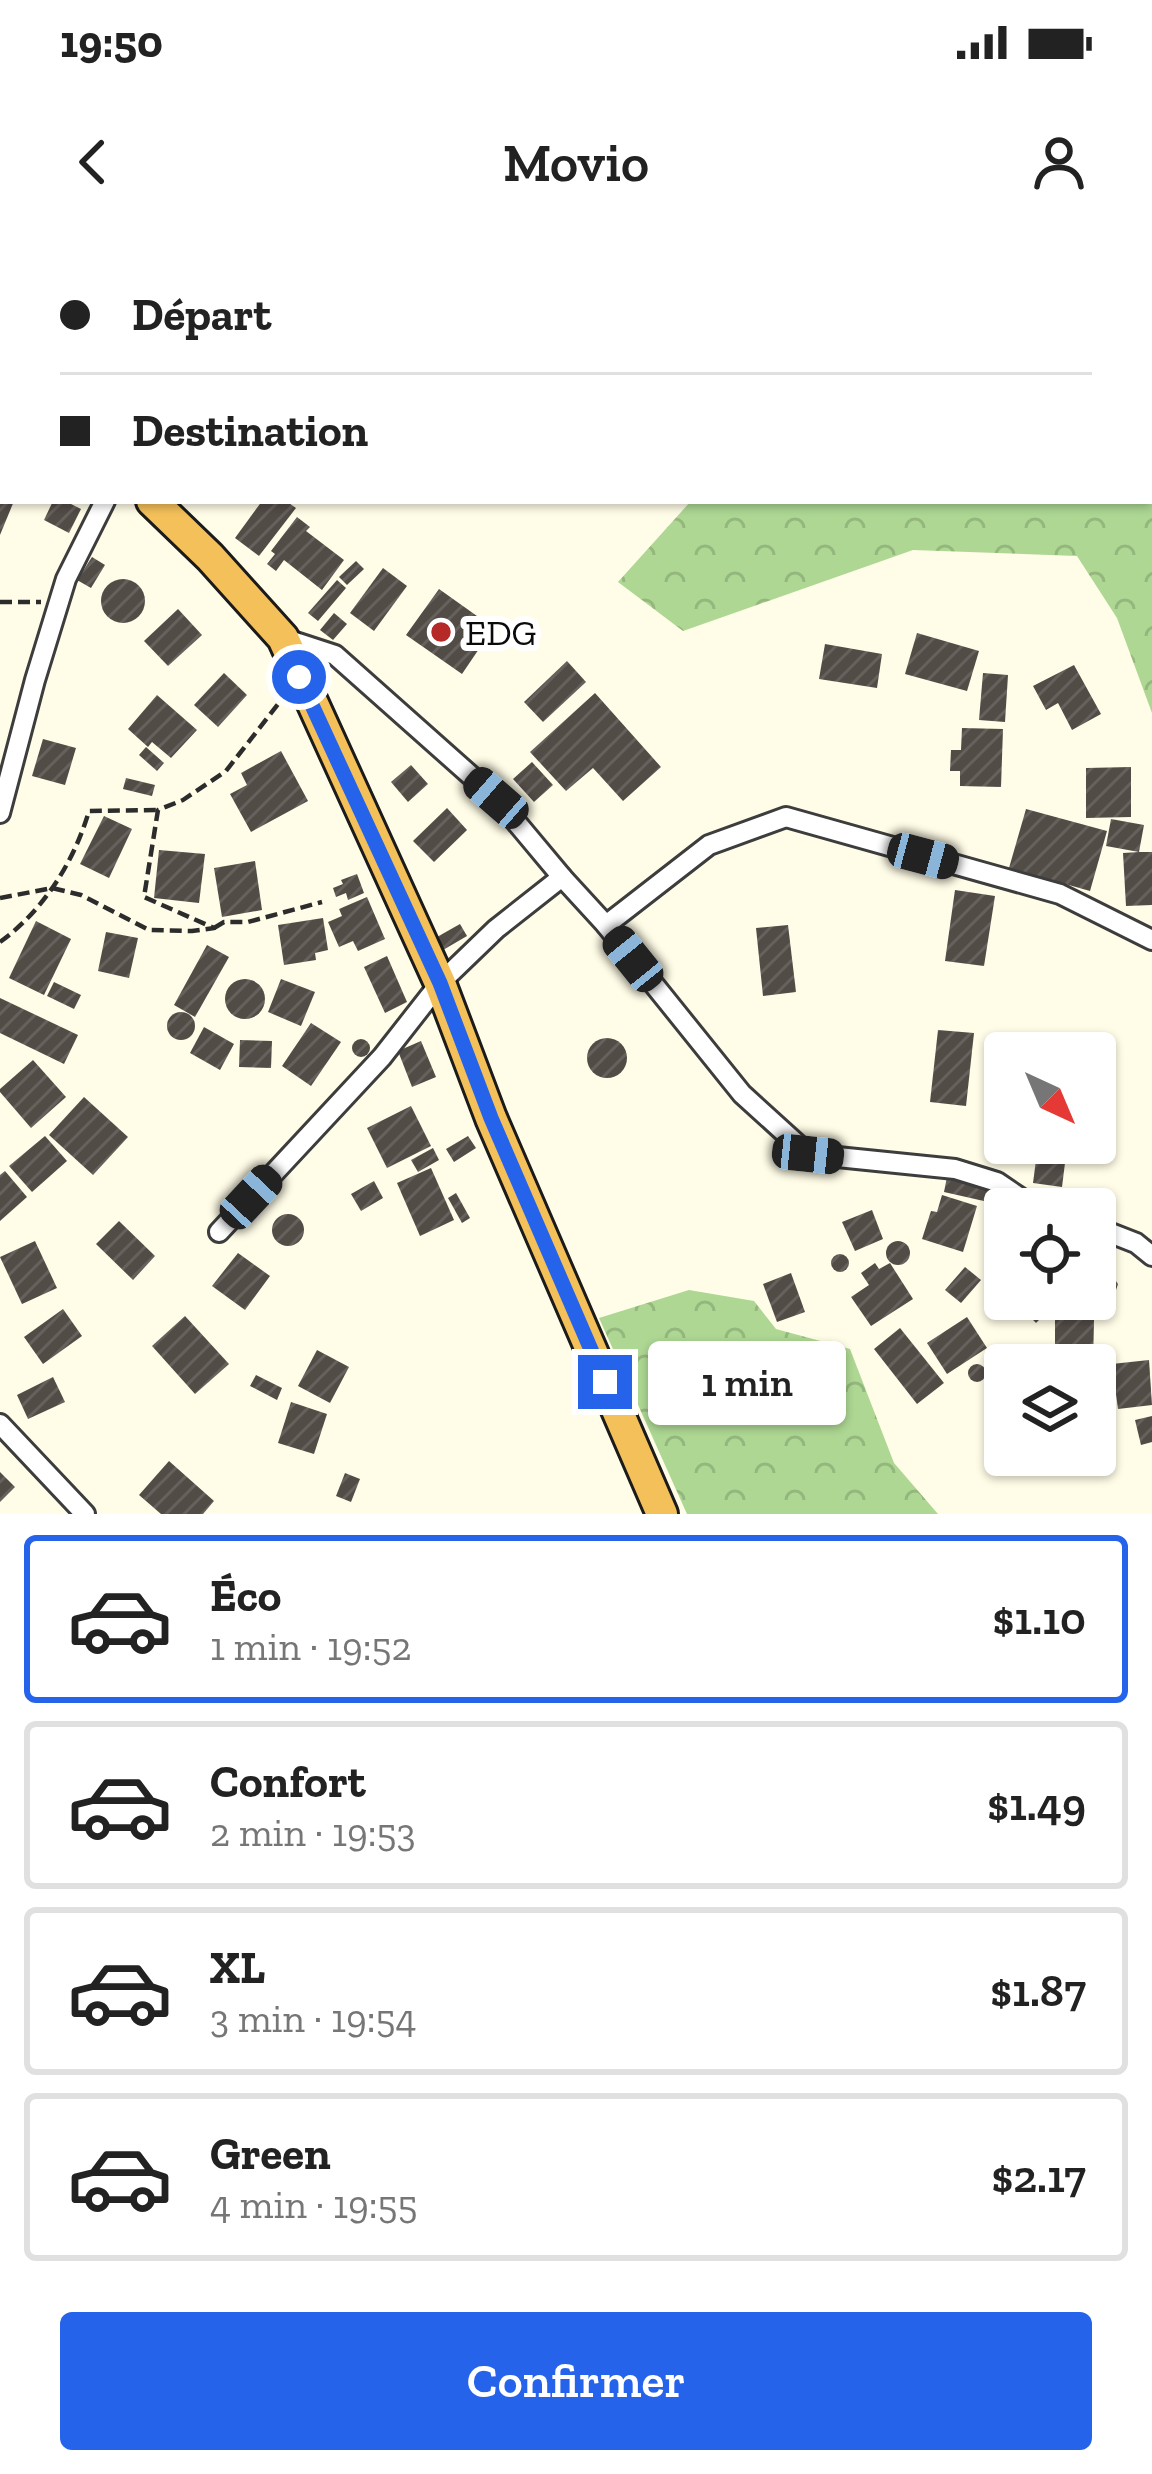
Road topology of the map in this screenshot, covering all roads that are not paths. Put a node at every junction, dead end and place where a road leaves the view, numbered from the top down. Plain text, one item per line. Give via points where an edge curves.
1 (104, 504) edge
2 (155, 504) edge
3 (283, 638) junction
4 (0, 813) edge
5 (562, 877) junction
6 (606, 926) junction
7 (1152, 940) edge
8 (440, 983) junction
9 (1006, 1188) edge
10 (219, 1232) dead end
11 (1116, 1235) edge
12 (1152, 1256) edge
13 (0, 1424) edge
14 (85, 1514) edge
15 (662, 1514) edge

1 - 4 street via 58,602
2 - 3 highway
3 - 5 street via 335,656 496,798
3 - 8 highway
5 - 6 street
5 - 8 street
6 - 7 street via 709,845 786,818 1060,894
6 - 9 street via 742,1094 808,1154 955,1169
8 - 10 street
8 - 15 highway
11 - 12 street
13 - 14 street

